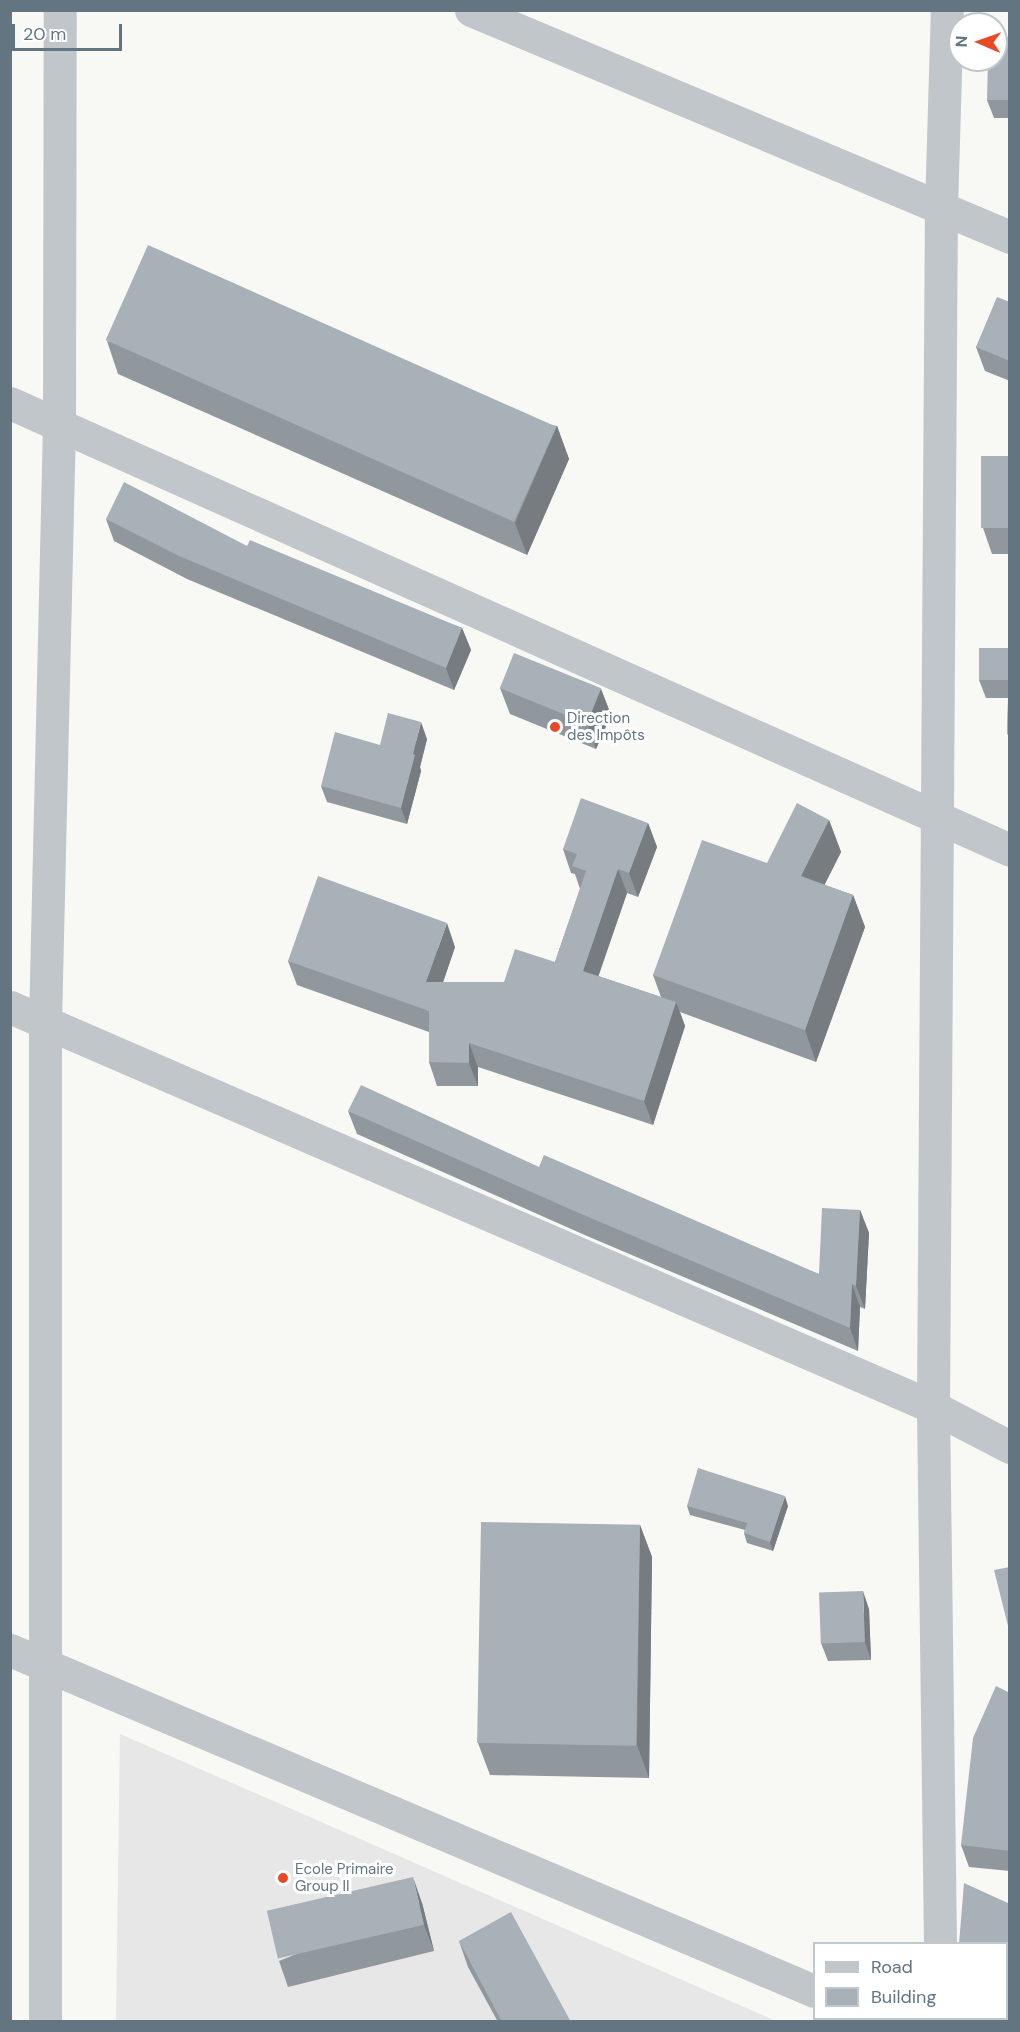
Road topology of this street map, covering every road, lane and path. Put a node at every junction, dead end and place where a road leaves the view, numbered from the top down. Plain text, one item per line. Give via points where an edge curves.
1 (60, 10) edge
2 (471, 10) edge
3 (947, 10) edge
4 (941, 208) junction
5 (1010, 237) edge
6 (10, 403) edge
7 (59, 425) junction
8 (936, 817) junction
9 (1010, 850) edge
10 (10, 1007) edge
11 (45, 1023) junction
12 (933, 1407) junction
13 (1010, 1447) edge
14 (10, 1650) edge
15 (43, 1665) junction
16 (940, 1942) edge
17 (813, 1991) edge
18 (45, 2022) edge

1 - 7 street
2 - 4 street
3 - 4 street
4 - 5 street
4 - 8 street
6 - 7 street
7 - 8 street
7 - 11 street
8 - 9 street
8 - 12 street
10 - 11 street
11 - 12 street
11 - 15 street
12 - 13 street
12 - 16 street
14 - 15 street
15 - 17 street
15 - 18 street

